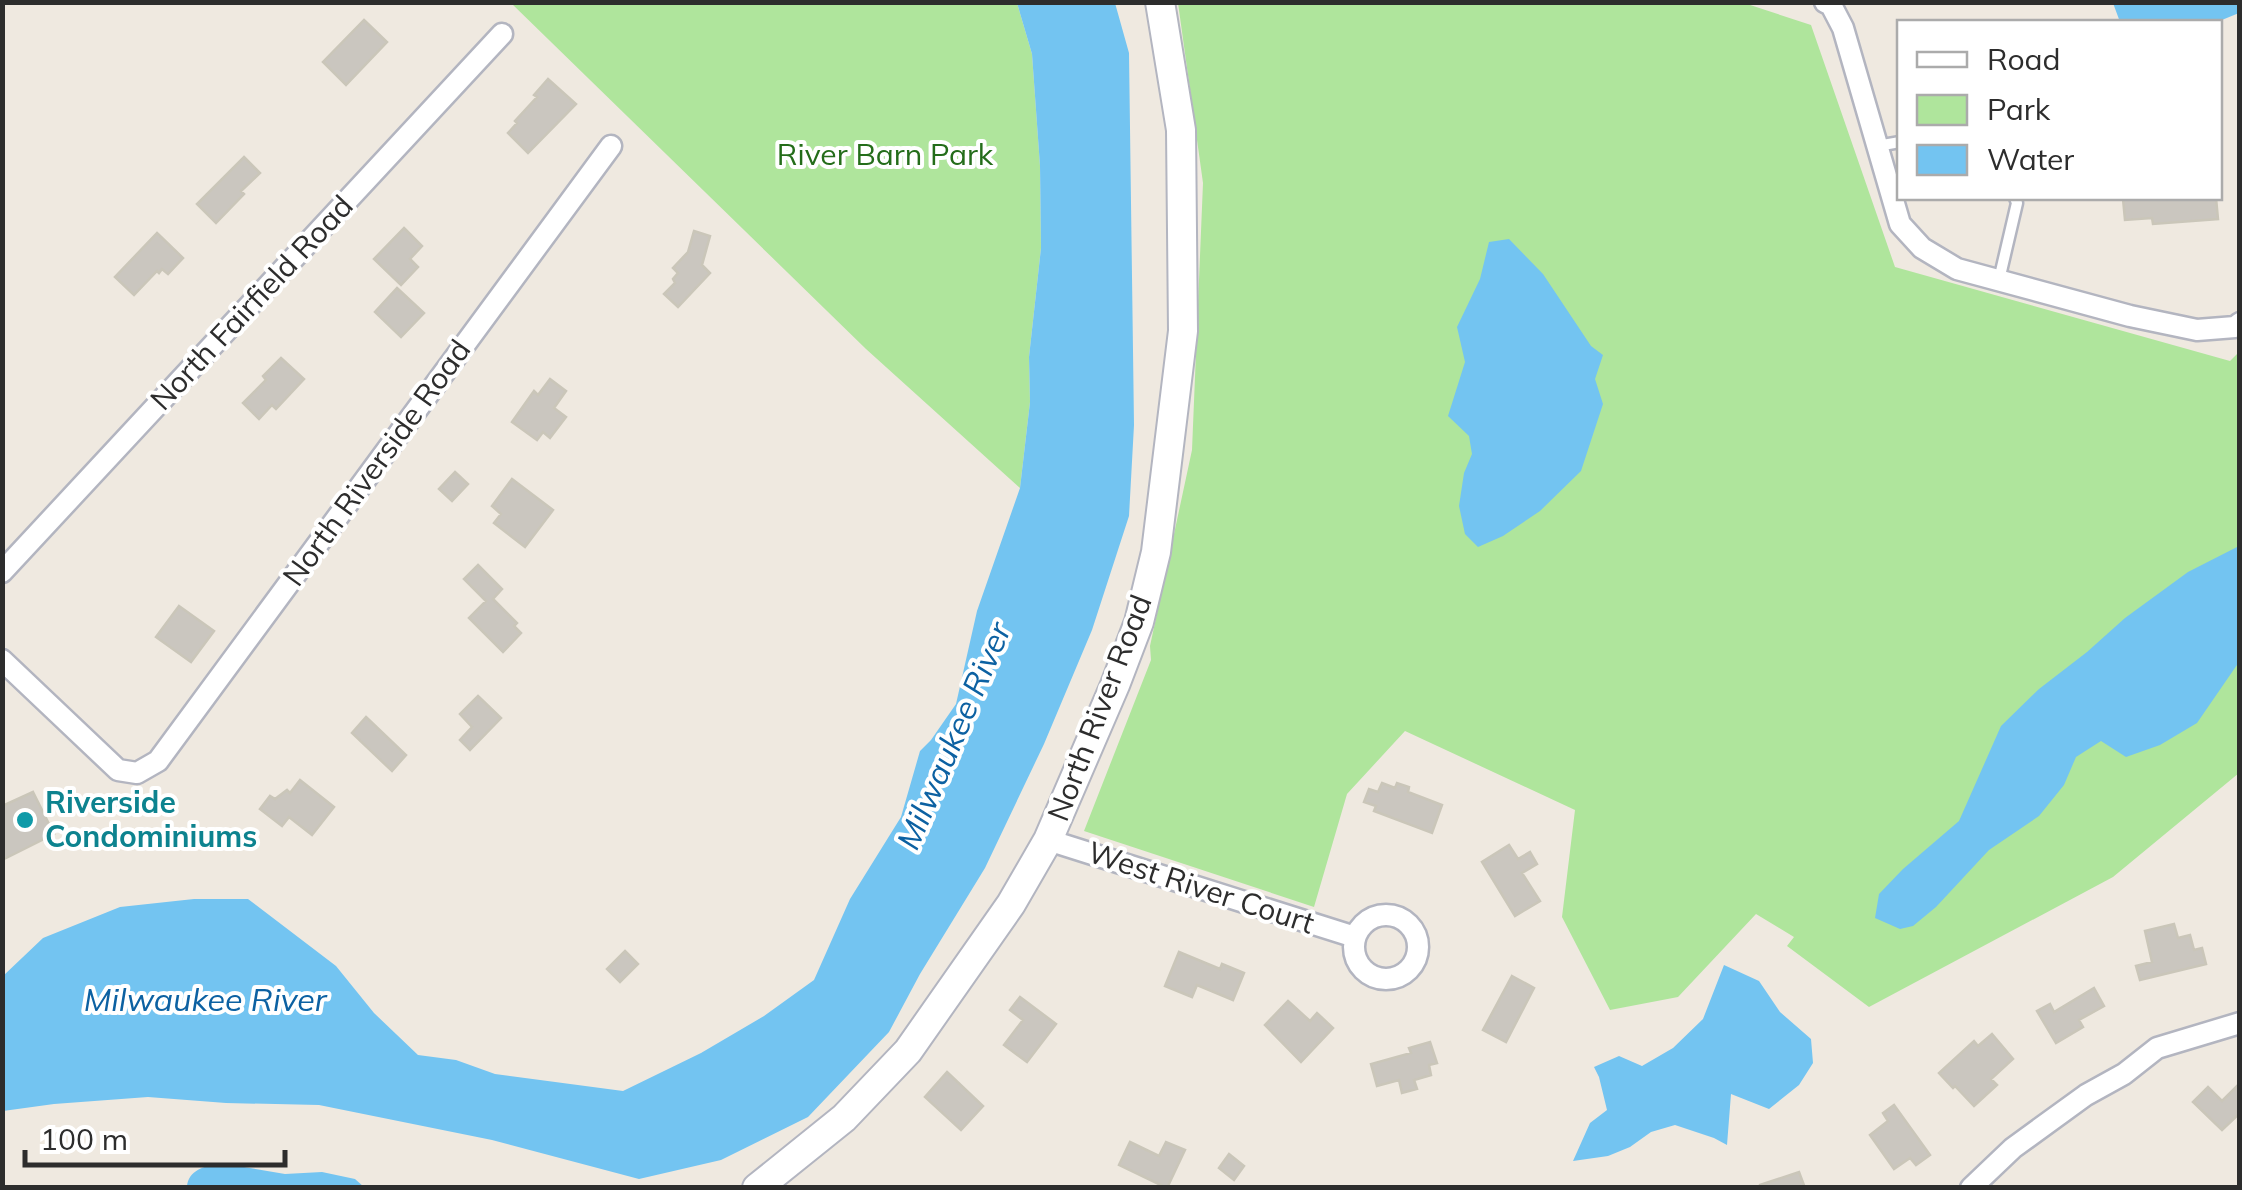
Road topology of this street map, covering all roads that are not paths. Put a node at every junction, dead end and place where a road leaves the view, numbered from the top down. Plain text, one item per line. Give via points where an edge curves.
1 (1160, 2) edge
2 (1826, 2) edge
3 (502, 34) dead end
4 (1897, 142) edge
5 (610, 146) dead end
6 (1876, 146) junction
7 (2016, 200) edge
8 (1999, 280) junction
9 (2237, 325) edge
10 (2, 572) edge
11 (2, 660) edge
12 (1048, 840) junction
13 (1355, 937) dead end
14 (2240, 1023) edge
15 (757, 1188) edge
16 (1971, 1188) edge

1 - 12 street, North River Road via 1181,130 1183,331 1156,552 1139,622
2 - 6 street via 1842,28
3 - 10 street, North Fairfield Road
4 - 6 lane
5 - 11 street, North Riverside Road via 158,761 137,773 118,770
6 - 8 street via 1900,224 1922,248 1957,269
7 - 8 lane
8 - 9 street via 2196,330
12 - 13 street, West River Court
12 - 15 street, North River Road via 908,1051 844,1118
14 - 16 street via 2157,1048 2013,1148

